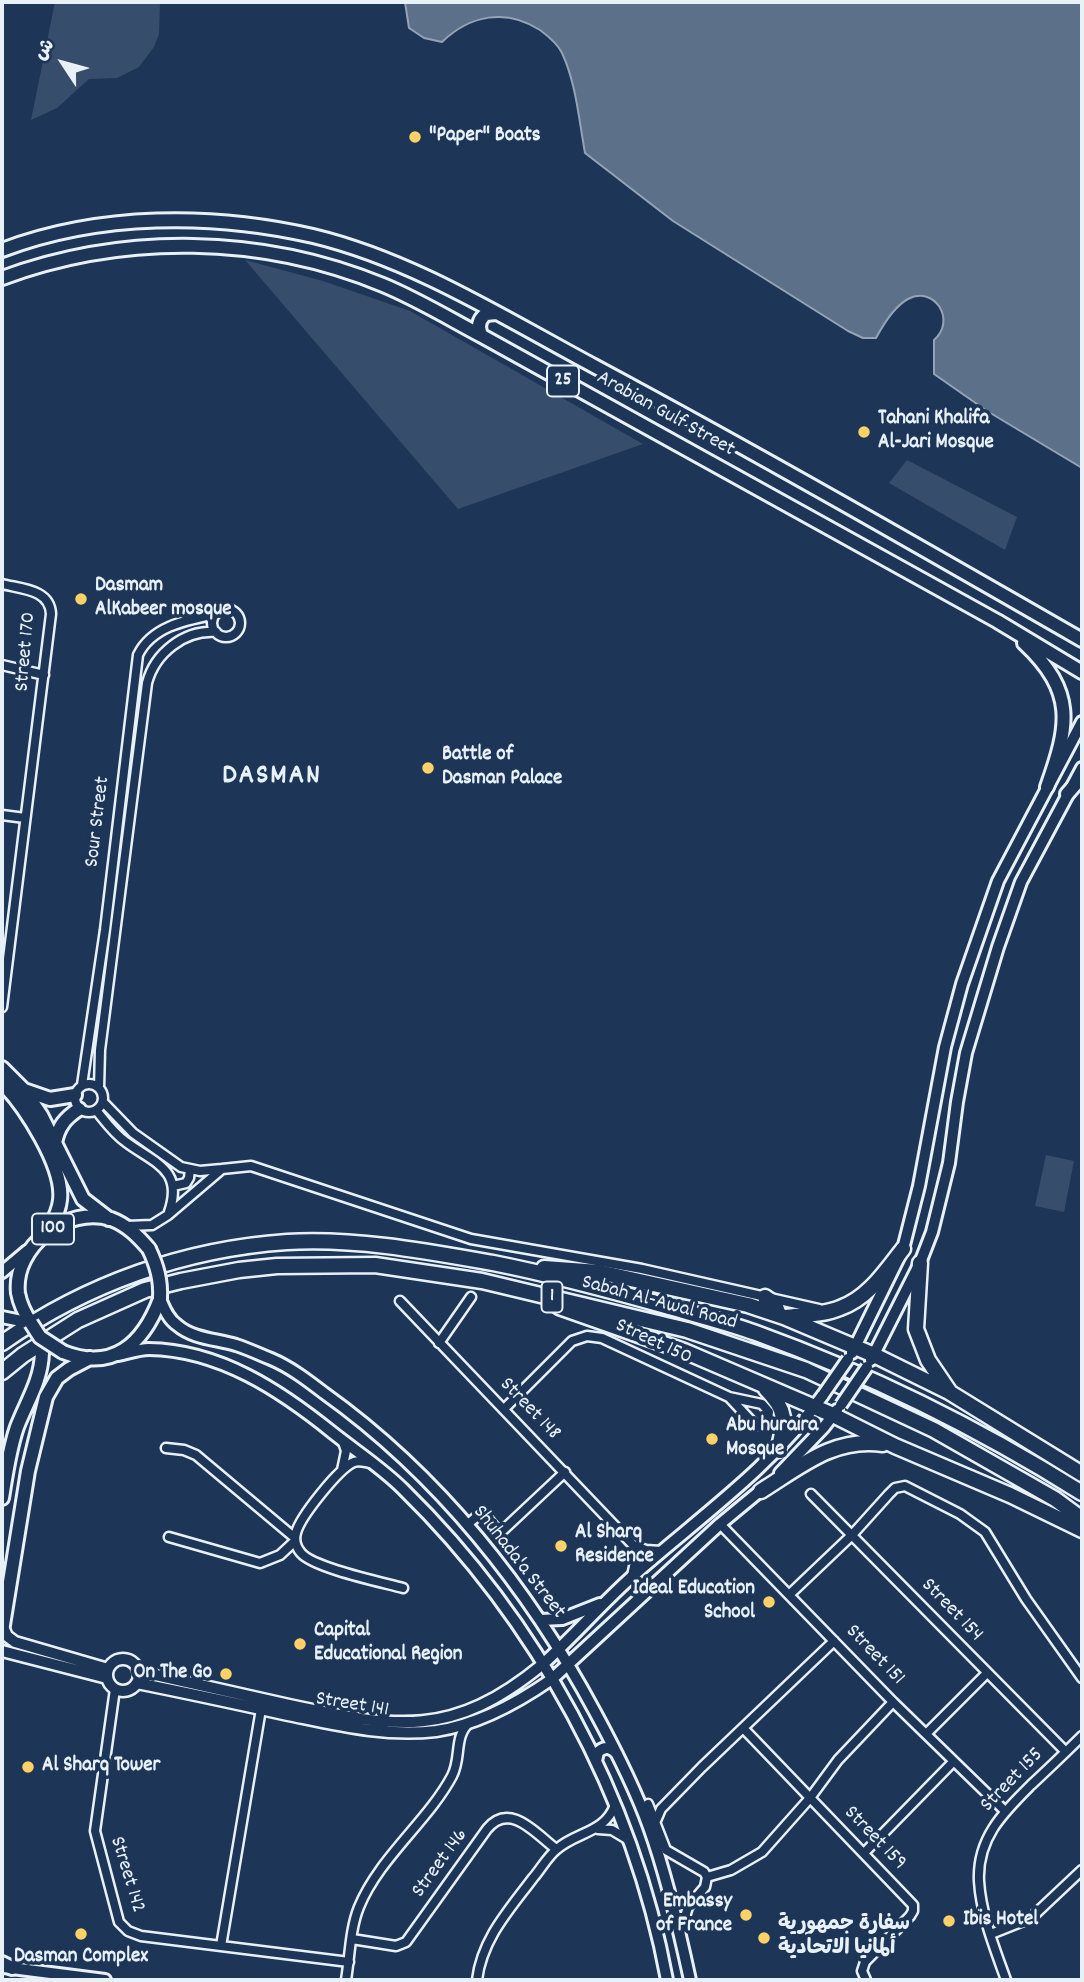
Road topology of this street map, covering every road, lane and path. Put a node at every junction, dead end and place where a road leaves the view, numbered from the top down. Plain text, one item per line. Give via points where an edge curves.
1 (2, 250) edge
2 (2, 278) edge
3 (496, 313) junction
4 (482, 336) junction
5 (2, 584) edge
6 (216, 614) junction
7 (997, 621) junction
8 (216, 632) junction
9 (1082, 640) edge
10 (2, 665) edge
11 (1082, 672) edge
12 (44, 675) junction
13 (1082, 722) edge
14 (1082, 768) edge
15 (1082, 778) edge
16 (1047, 787) junction
17 (1068, 794) junction
18 (1040, 799) junction
19 (1059, 810) junction
20 (2, 814) edge
21 (25, 818) junction
22 (2, 1007) edge
23 (2, 1067) edge
24 (2, 1083) edge
25 (99, 1088) junction
26 (24, 1090) junction
27 (78, 1090) junction
28 (103, 1102) junction
29 (79, 1109) junction
30 (96, 1110) junction
31 (55, 1143) junction
32 (222, 1169) junction
33 (190, 1170) junction
34 (173, 1186) junction
35 (167, 1215) junction
36 (110, 1219) junction
37 (124, 1226) junction
38 (48, 1231) junction
39 (35, 1245) junction
40 (903, 1249) junction
41 (920, 1263) junction
42 (521, 1269) junction
43 (2, 1272) edge
44 (482, 1280) junction
45 (471, 1297) dead end
46 (765, 1297) junction
47 (160, 1299) junction
48 (400, 1301) dead end
49 (829, 1311) junction
50 (782, 1316) junction
51 (2, 1317) edge
52 (30, 1323) junction
53 (40, 1337) junction
54 (2, 1343) edge
55 (439, 1343) junction
56 (852, 1353) junction
57 (116, 1355) junction
58 (90, 1358) junction
59 (870, 1361) junction
60 (2, 1372) edge
61 (760, 1383) junction
62 (949, 1392) junction
63 (729, 1397) junction
64 (819, 1401) junction
65 (504, 1409) junction
66 (837, 1410) junction
67 (341, 1439) junction
68 (895, 1446) junction
69 (166, 1448) dead end
70 (778, 1450) junction
71 (381, 1469) junction
72 (342, 1470) junction
73 (565, 1472) junction
74 (1082, 1474) edge
75 (761, 1491) junction
76 (1082, 1493) edge
77 (811, 1494) dead end
78 (2, 1498) edge
79 (1082, 1519) edge
80 (720, 1524) junction
81 (467, 1525) junction
82 (1082, 1530) edge
83 (852, 1535) junction
84 (169, 1537) dead end
85 (295, 1539) junction
86 (633, 1545) junction
87 (661, 1551) junction
88 (632, 1576) junction
89 (402, 1588) dead end
90 (790, 1594) junction
91 (609, 1600) junction
92 (540, 1620) junction
93 (2, 1629) edge
94 (834, 1641) junction
95 (559, 1649) junction
96 (2, 1651) edge
97 (543, 1664) junction
98 (568, 1664) junction
99 (138, 1671) junction
100 (108, 1673) junction
101 (987, 1673) junction
102 (1082, 1678) edge
103 (552, 1679) junction
104 (137, 1683) junction
105 (116, 1689) junction
106 (893, 1702) junction
107 (261, 1709) junction
108 (472, 1720) junction
109 (743, 1728) junction
110 (438, 1730) junction
111 (926, 1734) junction
112 (1082, 1737) edge
113 (458, 1744) junction
114 (1066, 1752) junction
115 (617, 1754) junction
116 (596, 1761) junction
117 (953, 1762) junction
118 (636, 1796) junction
119 (810, 1798) junction
120 (648, 1804) junction
121 (615, 1805) junction
122 (661, 1809) junction
123 (1005, 1811) junction
124 (655, 1822) junction
125 (595, 1829) junction
126 (628, 1839) junction
127 (556, 1849) junction
128 (864, 1853) junction
129 (1082, 1870) edge
130 (707, 1877) junction
131 (680, 1934) junction
132 (991, 1934) junction
133 (352, 1939) junction
134 (221, 1946) junction
135 (349, 1962) junction
136 (5, 1966) edge
137 (665, 1972) edge
138 (105, 1980) edge
139 (346, 1980) edge
140 (477, 1980) edge
141 (675, 1980) edge
142 (690, 1980) edge
143 (866, 1980) edge
144 (1006, 1980) edge

1 - 3 main road, Arabian Gulf Street / 25 via 110,225 187,220 240,223 356,249
2 - 4 main road, Arabian Gulf Street / 25 via 60,259 108,250 237,247 363,277
3 - 4 main road via 481,318
3 - 9 main road, Arabian Gulf Street / 25
4 - 7 main road, Arabian Gulf Street / 25
5 - 12 street, Street 170 via 39,594 49,604
6 - 8 street
6 - 8 street via 232,610 240,624 230,636
6 - 27 street, Sour Street via 154,634 138,655 105,930
7 - 11 main road, Arabian Gulf Street / 25
7 - 16 main road via 1040,658 1062,695 1063,726
8 - 25 street, Sour Street via 198,632 171,646 154,665 147,683
10 - 12 street
12 - 21 street, Street 170
13 - 16 main road
14 - 17 main road
15 - 17 main road
16 - 18 main road
17 - 19 main road
18 - 19 main road via 1047,793 1056,795
18 - 40 main road via 998,881 962,984
19 - 41 main road via 1021,882 998,947 967,1054 949,1163
20 - 21 street
21 - 22 street, Street 170
23 - 26 main road, 100
24 - 38 main road, 100 via 39,1133 58,1179 58,1212
25 - 27 street via 91,1084
25 - 28 street
26 - 27 main road via 50,1098
26 - 31 main road, 100
27 - 29 street via 75,1103
28 - 30 street
28 - 33 street via 133,1133
29 - 30 street
29 - 31 main road via 65,1120
30 - 34 street via 119,1137 163,1168
31 - 36 main road, 100 via 83,1199
32 - 33 street
32 - 35 street
32 - 46 street via 251,1166 279,1173 471,1239 642,1269
33 - 34 street via 186,1183
34 - 35 street
35 - 37 street via 152,1225
36 - 37 main road, 100
36 - 38 main road, 100 via 80,1218
37 - 47 main road, 100, bridge via 149,1249 157,1264
38 - 39 main road, 100
39 - 43 main road
39 - 52 main road, 100 via 19,1279 20,1302
40 - 49 highway via 873,1287
40 - 56 main road
41 - 59 main road
41 - 62 highway via 916,1329 928,1360
42 - 50 highway via 599,1272
42 - 54 highway, Sabah Al-Awal Road / 1 via 353,1242 236,1248 166,1263 114,1281 67,1303
42 - 76 highway, Sabah Al-Awal Road / 1 via 755,1332 911,1397
44 - 60 highway, Sabah Al-Awal Road / 1 via 375,1265 277,1266 210,1275 145,1290 118,1302 52,1335
44 - 61 highway via 684,1351
44 - 79 highway, Sabah Al-Awal Road / 1 via 687,1330 806,1370 934,1430
45 - 55 street
46 - 49 street
46 - 50 highway
47 - 57 main road via 151,1323
47 - 81 main road, Shuhada'a Street via 167,1315 186,1331 274,1360 325,1393 392,1448
48 - 55 street, Street 148
49 - 50 highway
50 - 56 highway
51 - 52 main road
52 - 53 main road, 100, bridge
53 - 58 main road, 100, bridge via 74,1357
53 - 78 main road via 41,1370 13,1439
55 - 65 street, Street 148
56 - 59 highway
56 - 64 main road, bridge
57 - 58 main road, 100
57 - 67 main road, Shuhada'a Street via 146,1349 171,1351 227,1366 278,1391
58 - 93 main road via 57,1378 46,1397 28,1471
59 - 62 highway
59 - 66 main road, bridge
61 - 64 highway
61 - 70 highway via 781,1408 783,1431
62 - 74 highway
63 - 63 street, Street 150 via 755,1425 768,1420 765,1406
63 - 65 street, Street 150 via 602,1338 587,1336 568,1344
64 - 66 highway
64 - 70 main road
65 - 73 street, Street 148
66 - 68 highway
66 - 75 main road
67 - 71 main road, Shuhada'a Street
67 - 72 street via 346,1451
68 - 75 highway via 841,1444
68 - 82 highway
69 - 85 street via 196,1455
70 - 87 main road
71 - 72 street via 359,1461
71 - 97 main road, Shuhada'a Street via 433,1519 482,1577
72 - 85 street via 302,1520
73 - 81 street via 500,1533 482,1512
73 - 86 street, Street 148
75 - 80 main road
77 - 83 street, Street 154
80 - 90 street, Street 151
80 - 98 main road
81 - 92 main road, Shuhada'a Street
83 - 90 street
83 - 101 street, Street 154
83 - 102 street via 895,1488 905,1486 968,1519 992,1541
84 - 85 street via 260,1563 280,1555
85 - 89 street via 301,1553 314,1562
86 - 87 street
86 - 88 street
87 - 88 main road
88 - 91 main road
90 - 94 street, Street 151
91 - 92 main road via 562,1619
91 - 95 main road
92 - 95 main road, Shuhada'a Street
93 - 100 street via 15,1642
94 - 106 street, Street 151
94 - 109 street
95 - 97 main road
95 - 98 main road, Shuhada'a Street
96 - 100 street
97 - 99 street, Street 141 via 486,1704 449,1717 401,1724 345,1717
97 - 103 main road, Shuhada'a Street
98 - 103 main road
98 - 115 main road, Shuhada'a Street
99 - 100 street via 132,1662 122,1659 112,1664
99 - 104 street
100 - 105 street
101 - 111 street
101 - 114 street, Street 154
103 - 108 street, Street 141 via 511,1704
103 - 116 main road, Shuhada'a Street
104 - 105 street via 127,1690
104 - 107 street, Street 141
105 - 134 street, Street 142 via 95,1832 119,1922 141,1936
106 - 111 street, Street 151
106 - 119 street via 838,1760
107 - 110 street, Street 141 via 362,1730
107 - 134 street
108 - 110 street, Street 141
108 - 113 street
109 - 119 street, Street 159
109 - 122 street
110 - 113 street
111 - 117 street, Street 151
112 - 114 street, Street 155
113 - 133 street via 453,1774 366,1894
114 - 123 street, Street 155
115 - 116 main road via 606,1748 598,1752
115 - 118 main road, Shuhada'a Street
116 - 121 main road, Shuhada'a Street
117 - 123 street, Street 151
117 - 128 street
118 - 120 street
118 - 131 main road, Shuhada'a Street
119 - 128 street, Street 159
119 - 130 street via 753,1858
120 - 122 street
120 - 124 street
121 - 125 street
121 - 126 main road, Shuhada'a Street
122 - 124 street
123 - 132 street, Street 155 via 988,1836 980,1860 981,1894
124 - 130 street via 666,1850
125 - 126 street via 612,1830
125 - 127 street
126 - 137 main road, Shuhada'a Street
127 - 133 street, Street 146 via 516,1819 500,1818 406,1942 391,1945
127 - 140 street via 492,1935
128 - 143 street, Street 159 via 913,1909 865,1962
129 - 132 street via 1026,1922
130 - 131 street via 705,1887 688,1907
131 - 142 main road, Shuhada'a Street
132 - 144 street, Street 155
133 - 135 street
134 - 135 street, Street 142
135 - 139 street
136 - 138 main road
137 - 141 main road, Shuhada'a Street

